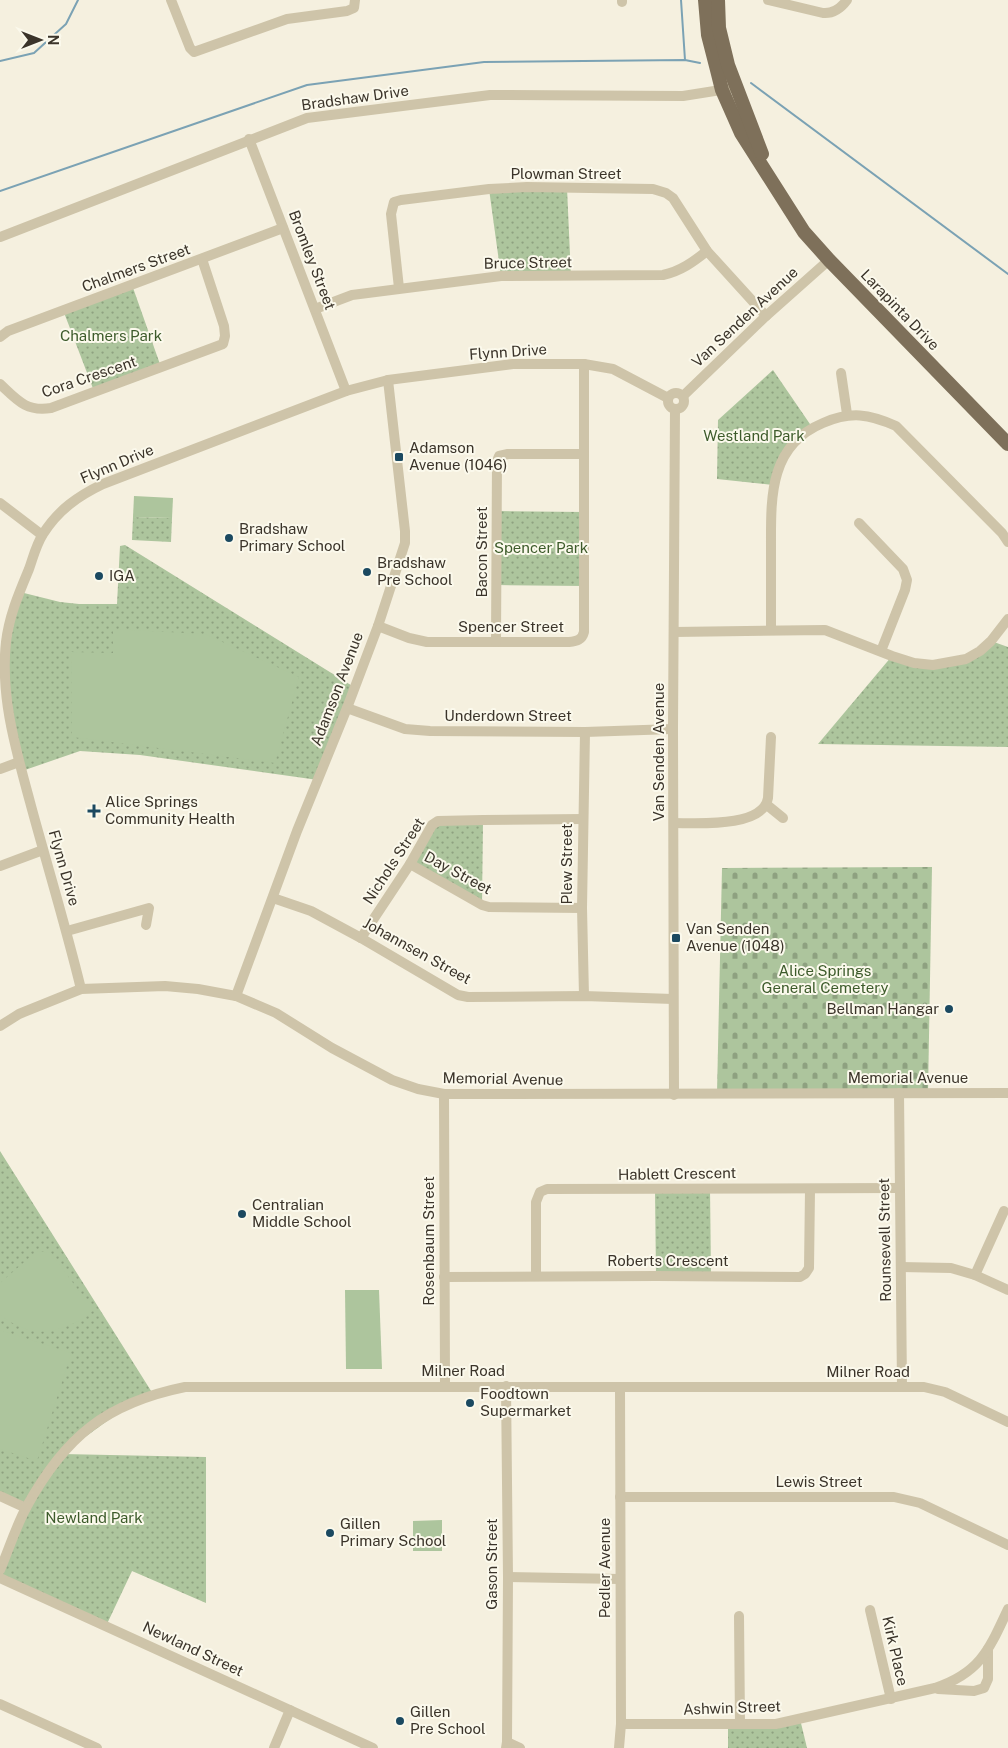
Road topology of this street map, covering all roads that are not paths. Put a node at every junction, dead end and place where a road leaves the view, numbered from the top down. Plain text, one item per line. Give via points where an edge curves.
1 (171, 0) edge
2 (356, 0) edge
3 (704, 0) edge
4 (718, 0) edge
5 (768, 0) edge
6 (846, 0) edge
7 (729, 88) junction
8 (249, 140) junction
9 (283, 228) junction
10 (0, 238) edge
11 (707, 251) junction
12 (202, 259) junction
13 (829, 260) junction
14 (399, 288) junction
15 (315, 309) junction
16 (766, 316) junction
17 (0, 336) edge
18 (584, 364) junction
19 (841, 373) dead end
20 (388, 380) junction
21 (0, 384) edge
22 (346, 391) junction
23 (682, 396) junction
24 (668, 398) junction
25 (675, 409) junction
26 (847, 414) junction
27 (1008, 444) edge
28 (584, 454) junction
29 (0, 503) edge
30 (859, 523) dead end
31 (42, 535) junction
32 (1008, 542) edge
33 (1008, 619) edge
34 (378, 626) junction
35 (771, 630) junction
36 (674, 632) junction
37 (496, 642) junction
38 (881, 651) junction
39 (347, 708) junction
40 (672, 729) junction
41 (585, 732) junction
42 (771, 737) dead end
43 (19, 762) junction
44 (0, 769) edge
45 (767, 805) junction
46 (783, 818) dead end
47 (583, 819) junction
48 (674, 823) junction
49 (43, 850) junction
50 (410, 864) junction
51 (0, 866) edge
52 (274, 898) junction
53 (582, 908) junction
54 (146, 925) dead end
55 (67, 931) junction
56 (361, 938) junction
57 (81, 989) junction
58 (236, 996) junction
59 (584, 996) junction
60 (673, 999) junction
61 (0, 1026) edge
62 (1008, 1093) edge
63 (444, 1094) junction
64 (899, 1094) junction
65 (674, 1095) junction
66 (900, 1188) junction
67 (810, 1190) junction
68 (1004, 1211) dead end
69 (901, 1267) junction
70 (975, 1275) junction
71 (536, 1276) junction
72 (444, 1277) junction
73 (1008, 1290) edge
74 (445, 1386) junction
75 (506, 1386) junction
76 (902, 1386) junction
77 (620, 1387) junction
78 (1008, 1422) edge
79 (0, 1496) edge
80 (620, 1497) junction
81 (26, 1508) junction
82 (1008, 1545) edge
83 (0, 1570) edge
84 (508, 1577) junction
85 (0, 1578) edge
86 (620, 1579) junction
87 (1008, 1609) edge
88 (870, 1610) dead end
89 (739, 1616) dead end
90 (988, 1649) junction
91 (931, 1689) junction
92 (890, 1699) junction
93 (0, 1704) edge
94 (290, 1710) junction
95 (621, 1724) junction
96 (740, 1724) junction
97 (506, 1745) edge
98 (97, 1748) edge
99 (274, 1748) edge
100 (373, 1748) edge
101 (520, 1748) edge
102 (619, 1748) edge

1 - 2 street via 194,52 288,19 347,11 354,8
3 - 7 main road, Larapinta Drive via 708,34
4 - 7 main road, Larapinta Drive
5 - 6 street via 831,14
7 - 8 street, Bradshaw Drive via 682,96 490,95 307,118
7 - 13 main road, Larapinta Drive via 741,133 804,232
8 - 9 street, Bromley Street
8 - 10 street, Bradshaw Drive
9 - 12 street, Chalmers Street
9 - 15 street, Bromley Street
11 - 14 street, Bruce Street via 675,273 663,275 501,276
11 - 14 street, Plowman Street via 673,198 653,189 489,189 394,202 391,214
11 - 16 street, Plowman Street
12 - 17 street, Chalmers Street
12 - 21 street, Cora Crescent via 224,326 223,344 40,410 26,407
13 - 16 street, Van Senden Avenue
13 - 27 main road, Larapinta Drive
14 - 15 street, Bruce Street via 352,294
15 - 22 street, Bromley Street
16 - 23 street, Van Senden Avenue
18 - 20 street, Flynn Drive via 512,364
18 - 24 street, Flynn Drive via 613,369
18 - 28 street, Spencer Street
19 - 26 street
20 - 22 street, Flynn Drive
20 - 34 street, Adamson Avenue via 405,543
22 - 31 street, Flynn Drive via 103,484 63,509
23 - 24 street via 674,393
23 - 25 street via 682,406
24 - 25 street
25 - 36 street, Van Senden Avenue
26 - 32 street via 883,420 896,426
26 - 35 street via 812,427 797,438 781,462 773,485 771,508
28 - 37 street, Spencer Street via 583,637 569,642
28 - 37 street, Bacon Street via 499,456
29 - 31 street
30 - 38 street via 903,569 907,580
31 - 43 street, Flynn Drive via 10,619 6,642 6,700
33 - 38 street via 991,641 966,659 933,665
34 - 37 street, Spencer Street via 427,642
34 - 39 street, Adamson Avenue
35 - 36 street
35 - 38 street via 825,630
36 - 40 street, Van Senden Avenue
39 - 41 street, Underdown Street via 405,729
39 - 52 street, Adamson Avenue via 297,831
40 - 41 street, Underdown Street
40 - 48 street, Van Senden Avenue
41 - 47 street, Plew Street
42 - 45 street
43 - 44 street
43 - 49 street, Flynn Drive
45 - 46 street
45 - 48 street via 747,818 723,823
47 - 50 street, Nichols Street via 438,822 432,825
47 - 53 street, Plew Street
48 - 60 street, Van Senden Avenue
49 - 51 street
49 - 55 street, Flynn Drive
50 - 53 street, Day Street via 489,907
50 - 56 street, Nichols Street
52 - 56 street, Johannsen Street via 311,912
52 - 58 street, Adamson Avenue
53 - 59 street, Plew Street
54 - 55 street via 149,908
55 - 57 street, Flynn Drive
56 - 59 street, Johannsen Street via 458,995
57 - 58 street, Memorial Avenue via 165,986
57 - 61 street, Memorial Avenue via 19,1014
58 - 63 street, Memorial Avenue via 276,1013 392,1080
59 - 60 street, Johannsen Street
60 - 65 street, Van Senden Avenue
62 - 64 street, Memorial Avenue
63 - 65 street, Memorial Avenue
63 - 72 street, Rosenbaum Street
64 - 65 street, Memorial Avenue
64 - 66 street, Rounsevell Street
66 - 67 street, Hablett Crescent
66 - 69 street, Rounsevell Street
67 - 71 street, Roberts Crescent via 809,1268 800,1277
67 - 71 street, Hablett Crescent via 547,1189 540,1192 536,1202
68 - 70 street
69 - 70 street via 952,1268
69 - 76 street, Rounsevell Street
70 - 73 street
71 - 72 street, Roberts Crescent
72 - 74 street, Rosenbaum Street
74 - 75 street, Milner Road
74 - 81 street, Milner Road via 206,1386 153,1394 85,1429 52,1465
75 - 77 street, Milner Road
75 - 84 street, Gason Street
76 - 77 street, Milner Road
76 - 78 street, Milner Road via 944,1392
77 - 80 street, Pedler Avenue
79 - 81 street
80 - 82 street, Lewis Street via 894,1497 920,1503
80 - 86 street, Pedler Avenue
81 - 83 street, Milner Road
84 - 86 street
84 - 97 street, Gason Street
85 - 94 street, Newland Street
86 - 95 street, Pedler Avenue
87 - 90 street, Ashwin Street
88 - 92 street, Kirk Place
89 - 96 street
90 - 91 street, Ashwin Street via 969,1672
90 - 91 street, Ashwin Street via 988,1679 984,1688
91 - 92 street, Ashwin Street
92 - 96 street, Ashwin Street via 784,1723
93 - 98 street
94 - 99 street
94 - 100 street, Newland Street
95 - 96 street, Ashwin Street
95 - 102 street, Pedler Avenue
97 - 101 street

